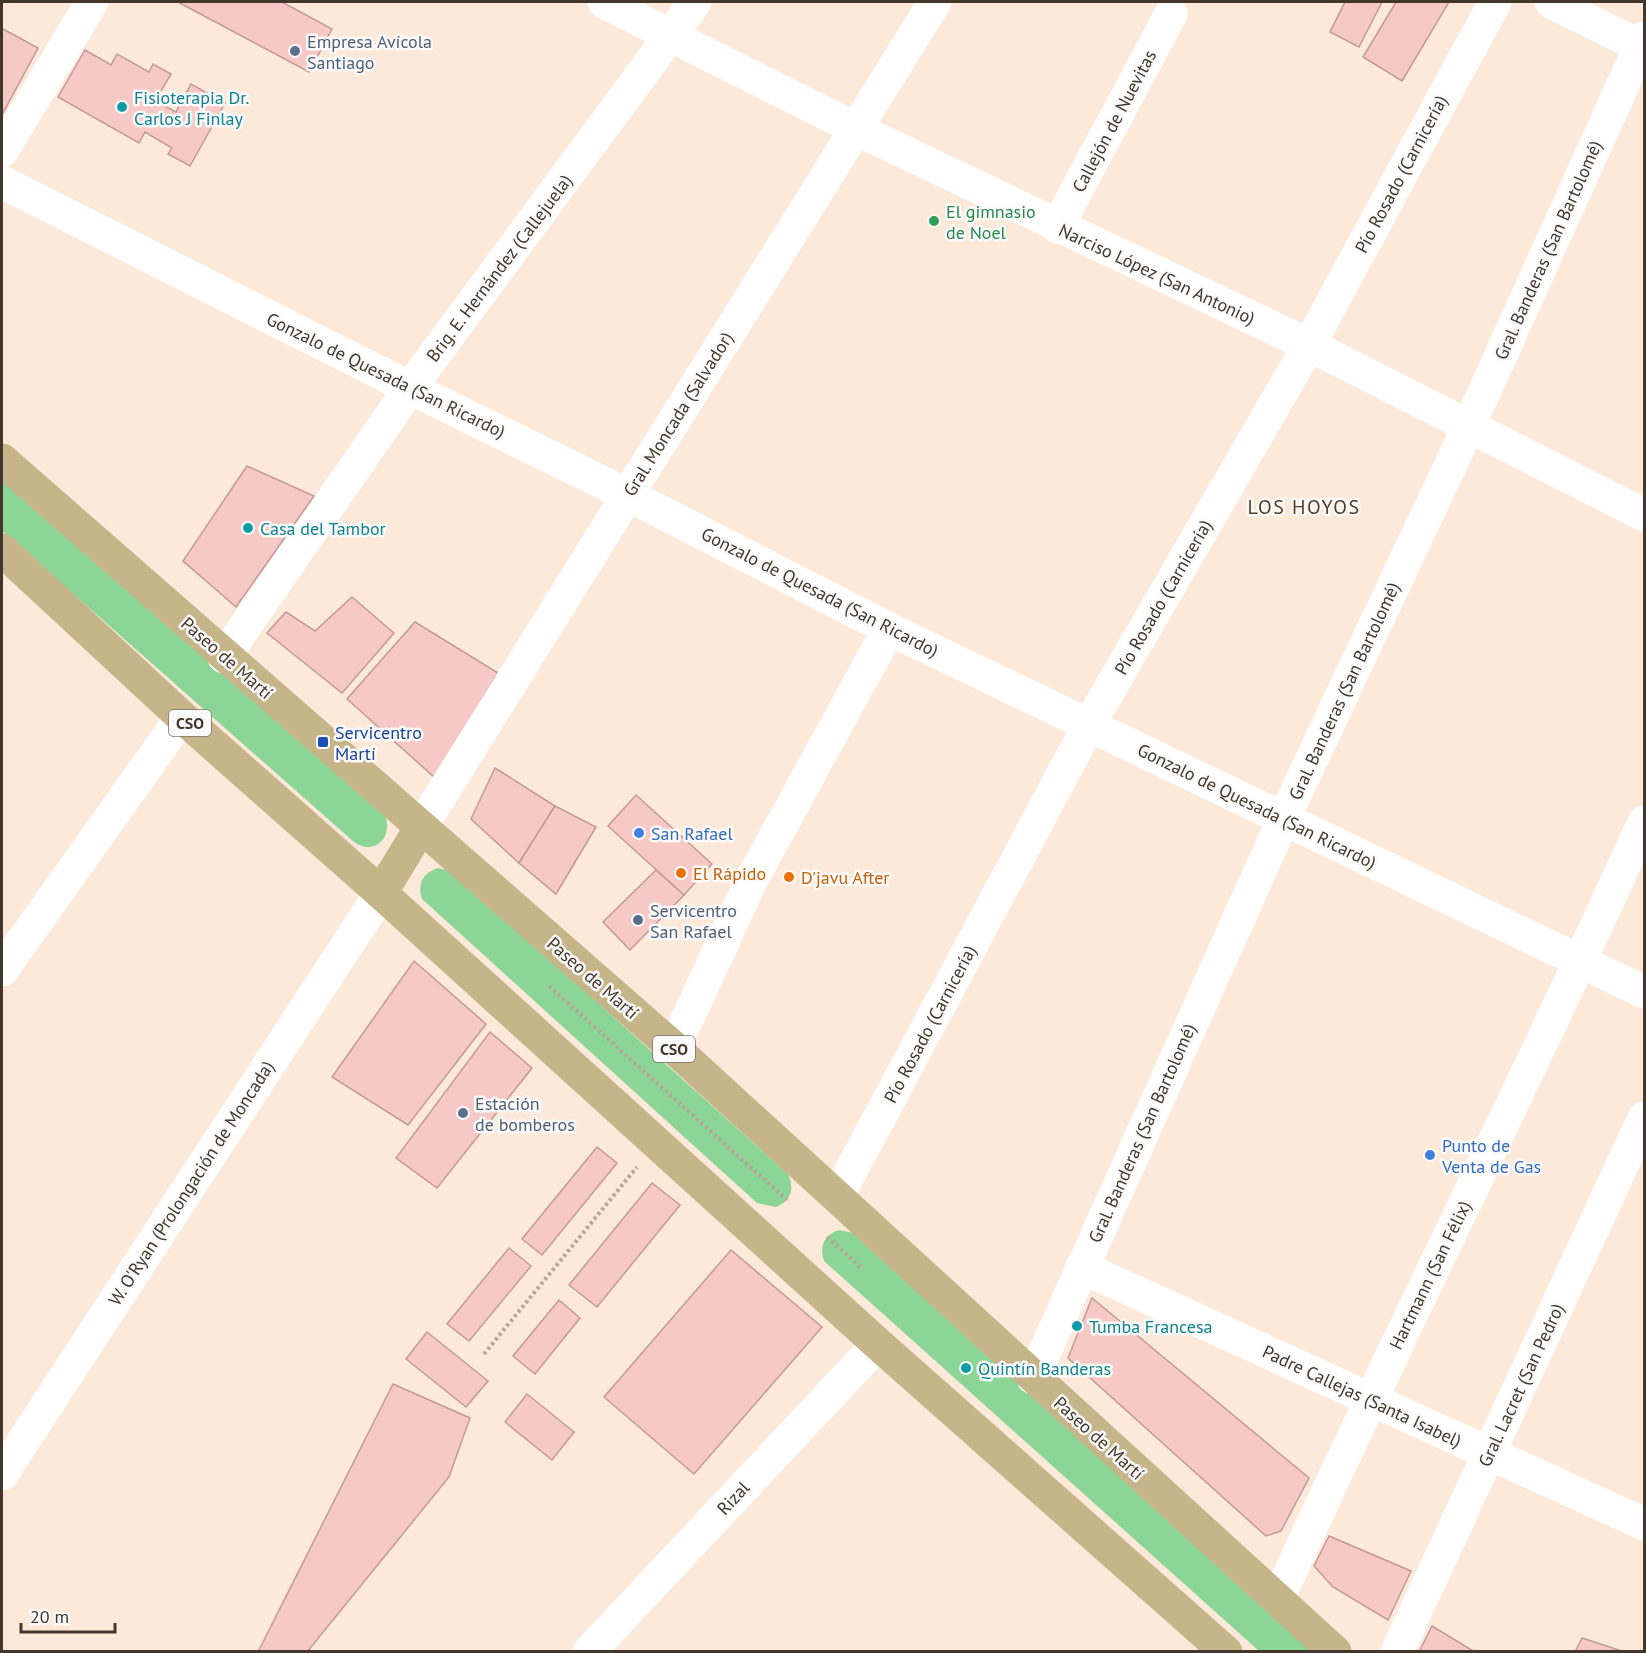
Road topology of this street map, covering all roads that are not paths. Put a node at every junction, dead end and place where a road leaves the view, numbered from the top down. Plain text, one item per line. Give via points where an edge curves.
1 (92, 2) edge
2 (604, 2) edge
3 (695, 2) edge
4 (935, 2) edge
5 (1495, 2) edge
6 (1551, 2) edge
7 (1172, 14) dead end
8 (672, 36) junction
9 (1643, 44) edge
10 (856, 129) junction
11 (2, 151) edge
12 (2, 182) edge
13 (1057, 227) junction
14 (1308, 345) junction
15 (410, 388) junction
16 (1467, 428) junction
17 (2, 460) edge
18 (628, 495) junction
19 (1644, 515) edge
20 (2, 550) edge
21 (890, 629) junction
22 (224, 657) junction
23 (182, 717) junction
24 (1089, 725) junction
25 (1283, 820) junction
26 (1644, 822) edge
27 (421, 827) junction
28 (381, 893) junction
29 (1581, 963) junction
30 (2, 970) edge
31 (1644, 992) edge
32 (674, 1048) junction
33 (1644, 1118) edge
34 (837, 1197) junction
35 (1080, 1267) junction
36 (878, 1344) junction
37 (1033, 1378) junction
38 (1370, 1399) junction
39 (1489, 1454) junction
40 (2, 1474) edge
41 (1644, 1524) edge
42 (1278, 1599) junction
43 (589, 1652) edge
44 (1226, 1652) edge
45 (1335, 1652) edge
46 (1397, 1652) edge

1 - 11 street
2 - 8 street, Narciso López (San Antonio)
3 - 8 street, Brig. E. Hernández (Callejuela)
4 - 10 street, Gral. Moncada (Salvador)
5 - 14 street, Pío Rosado (Carnicería)
6 - 9 street
7 - 13 street, Callejón de Nuevitas
8 - 10 street, Narciso López (San Antonio)
8 - 15 street, Brig. E. Hernández (Callejuela)
9 - 16 street, Gral. Banderas (San Bartolomé)
10 - 13 street, Narciso López (San Antonio)
10 - 18 street, Gral. Moncada (Salvador)
12 - 15 street, Gonzalo de Quesada (San Ricardo)
13 - 14 street, Narciso López (San Antonio)
14 - 16 street, Narciso López (San Antonio)
14 - 24 street, Pío Rosado (Carnicería)
15 - 18 street, Gonzalo de Quesada (San Ricardo)
15 - 22 street, Brig. E. Hernández (Callejuela)
16 - 19 street, Narciso López (San Antonio)
16 - 25 street, Gral. Banderas (San Bartolomé)
17 - 22 main road, Paseo de Martí / CSO
18 - 21 street, Gonzalo de Quesada (San Ricardo)
18 - 27 street, Gral. Moncada (Salvador)
20 - 23 main road, CSO
21 - 24 street, Gonzalo de Quesada (San Ricardo)
21 - 32 street via 751,880
22 - 27 main road, Paseo de Martí / CSO
23 - 28 main road, CSO
23 - 30 street
24 - 25 street, Gonzalo de Quesada (San Ricardo)
24 - 34 street, Pío Rosado (Carnicería)
25 - 29 street, Gonzalo de Quesada (San Ricardo)
25 - 35 street, Gral. Banderas (San Bartolomé)
26 - 29 street, Hartmann (San Félix)
27 - 28 main road
27 - 32 main road, Paseo de Martí / CSO
28 - 36 main road, CSO
28 - 40 street, W. O'Ryan (Prolongación de Moncada)
29 - 31 street, Gonzalo de Quesada (San Ricardo)
29 - 38 street, Hartmann (San Félix)
32 - 34 main road, Paseo de Martí / CSO
33 - 39 street, Gral. Lacret (San Pedro)
34 - 37 main road, Paseo de Martí / CSO
35 - 37 street, Gral. Banderas (San Bartolomé)
35 - 38 street, Padre Callejas (Santa Isabel)
36 - 43 street, Rizal
36 - 44 main road, CSO
37 - 42 main road, Paseo de Martí / CSO
38 - 39 street, Padre Callejas (Santa Isabel)
38 - 42 street, Hartmann (San Félix)
39 - 41 street, Padre Callejas (Santa Isabel)
39 - 46 street, Gral. Lacret (San Pedro)
42 - 45 main road, Paseo de Martí / CSO

